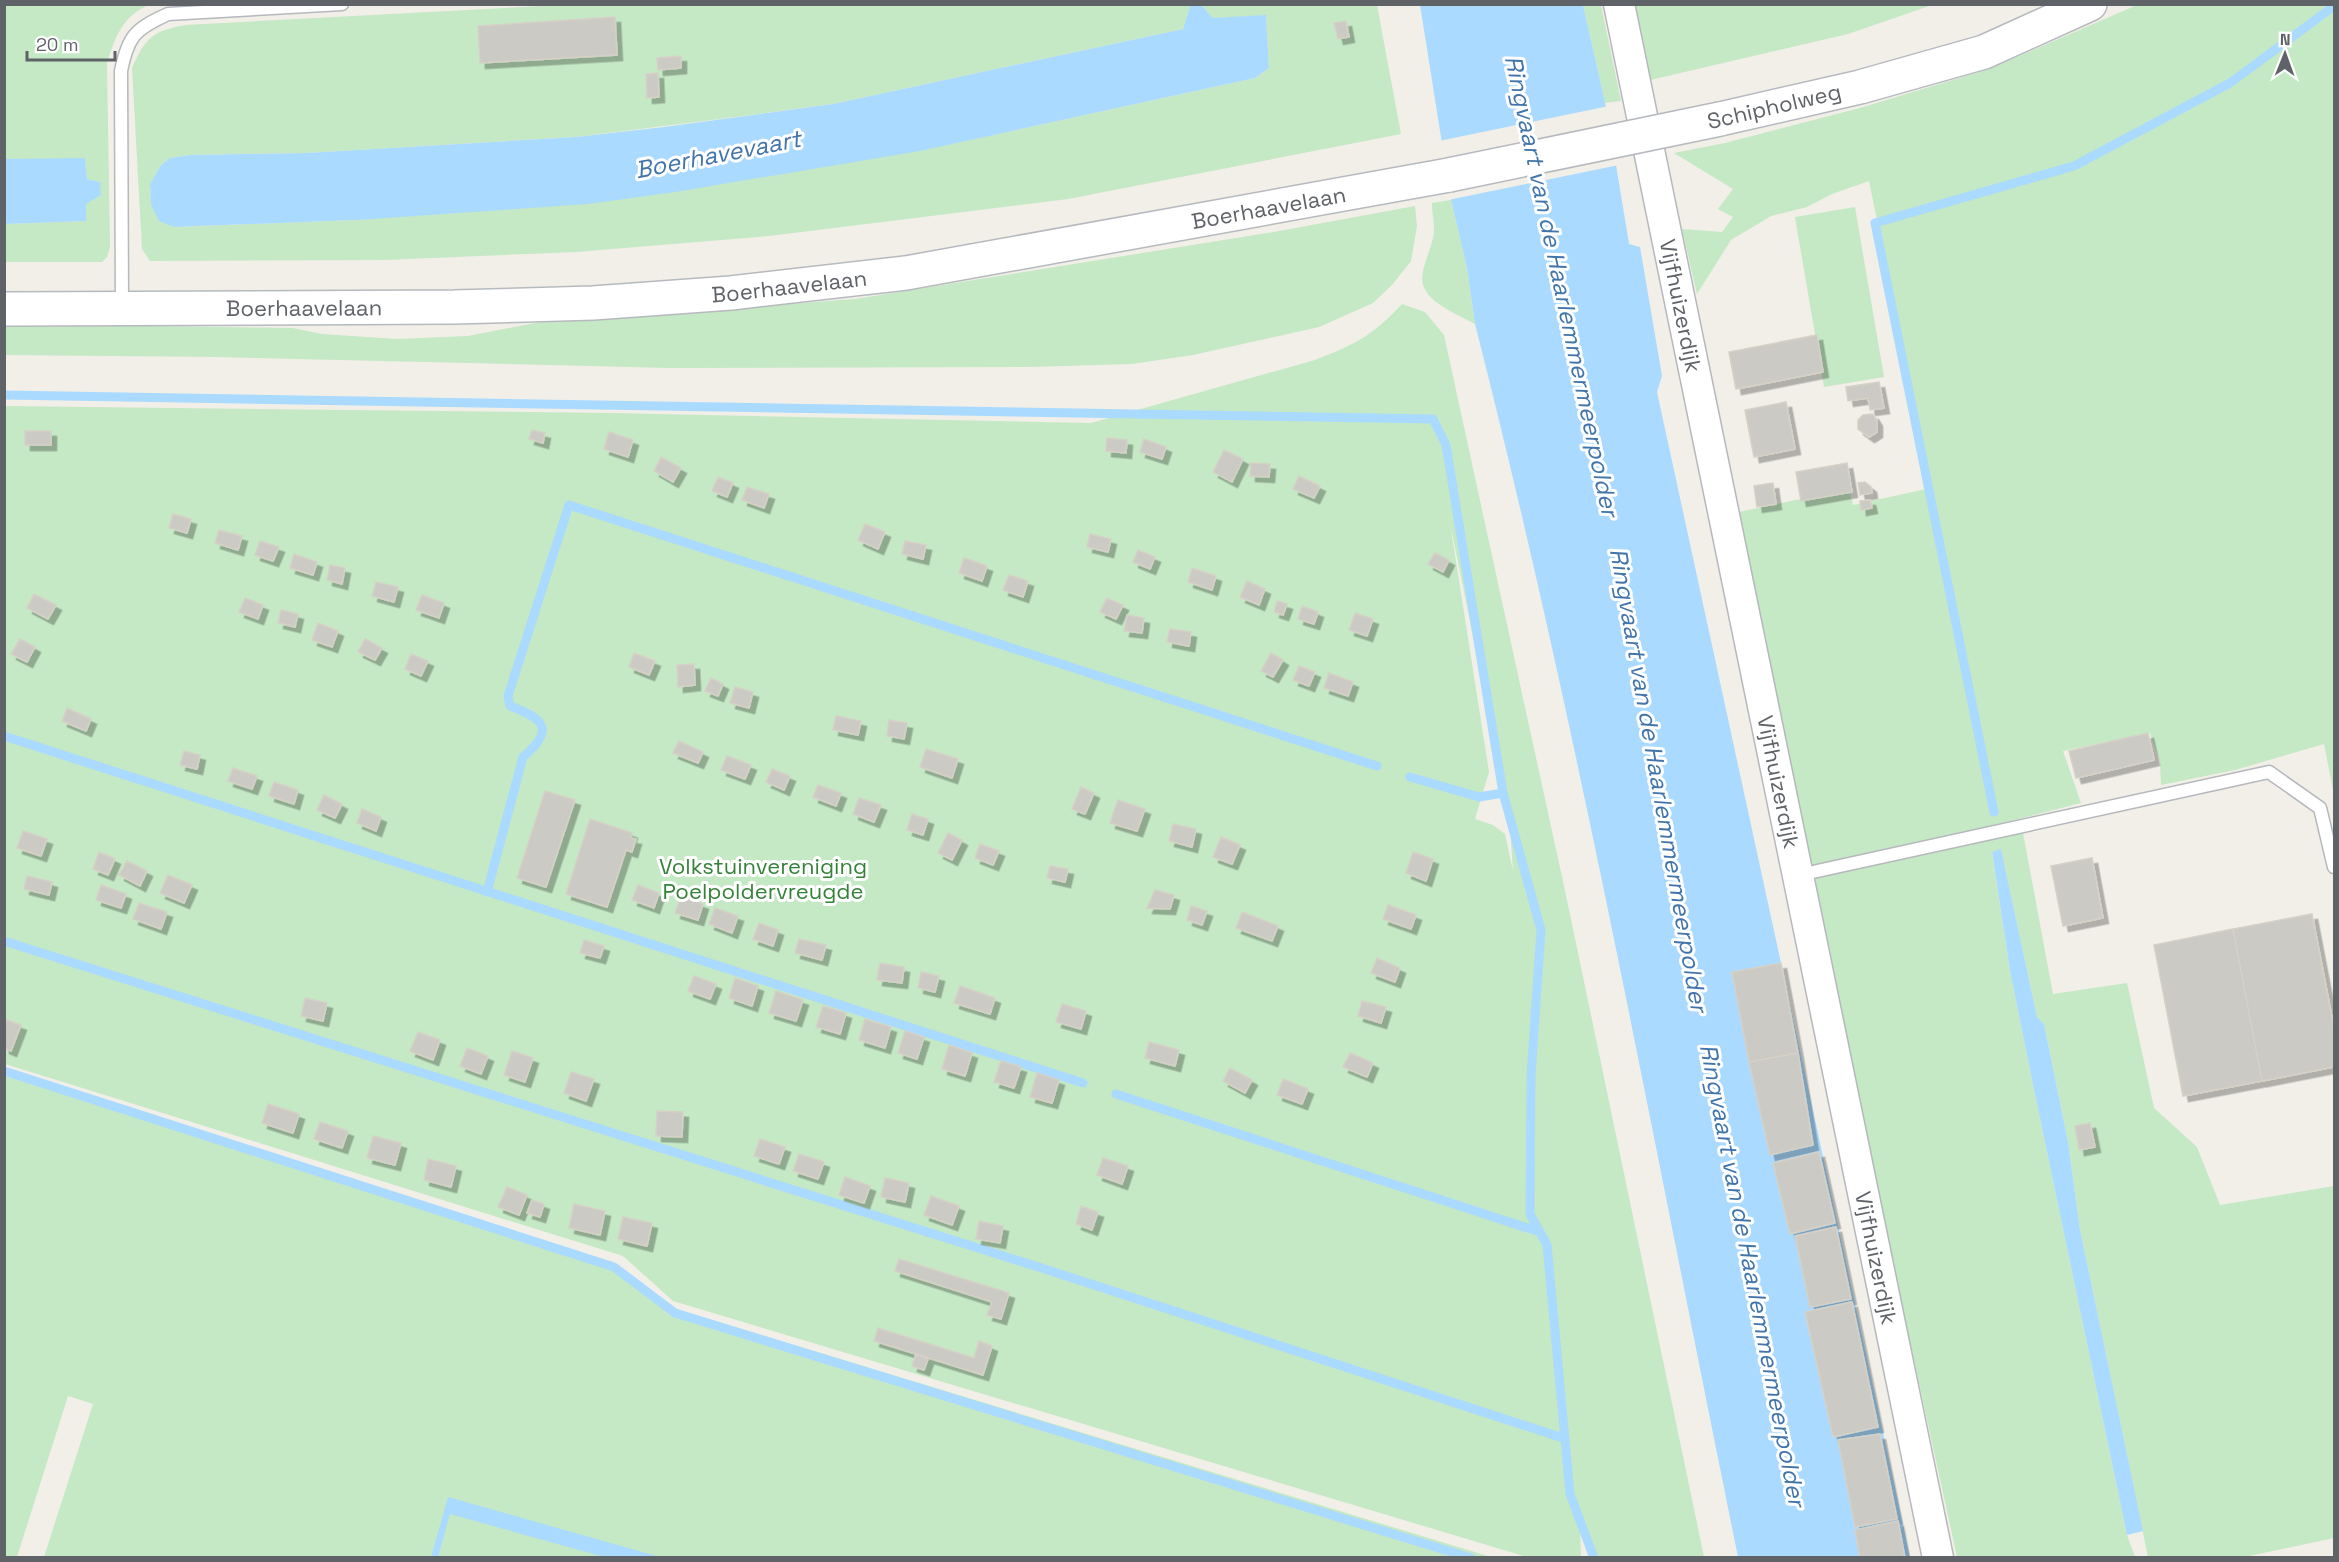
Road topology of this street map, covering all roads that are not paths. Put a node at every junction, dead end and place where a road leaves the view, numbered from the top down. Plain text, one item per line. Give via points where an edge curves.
1 (342, 4) edge
2 (1619, 4) edge
3 (2090, 4) edge
4 (1449, 175) joint
5 (4, 309) edge
6 (122, 309) junction
7 (2334, 867) edge
8 (1799, 875) junction
9 (1938, 1557) edge

1 - 6 lane via 168,14 143,26 126,44 121,72
2 - 8 street, Vijfhuizerdijk
3 - 4 main road, Schipholweg, bridge via 1984,52 1860,87
4 - 6 main road, Boerhaavelaan via 906,273 731,293 593,303 454,307
5 - 6 main road, Boerhaavelaan
7 - 8 lane via 2320,808 2269,772
8 - 9 street, Vijfhuizerdijk

